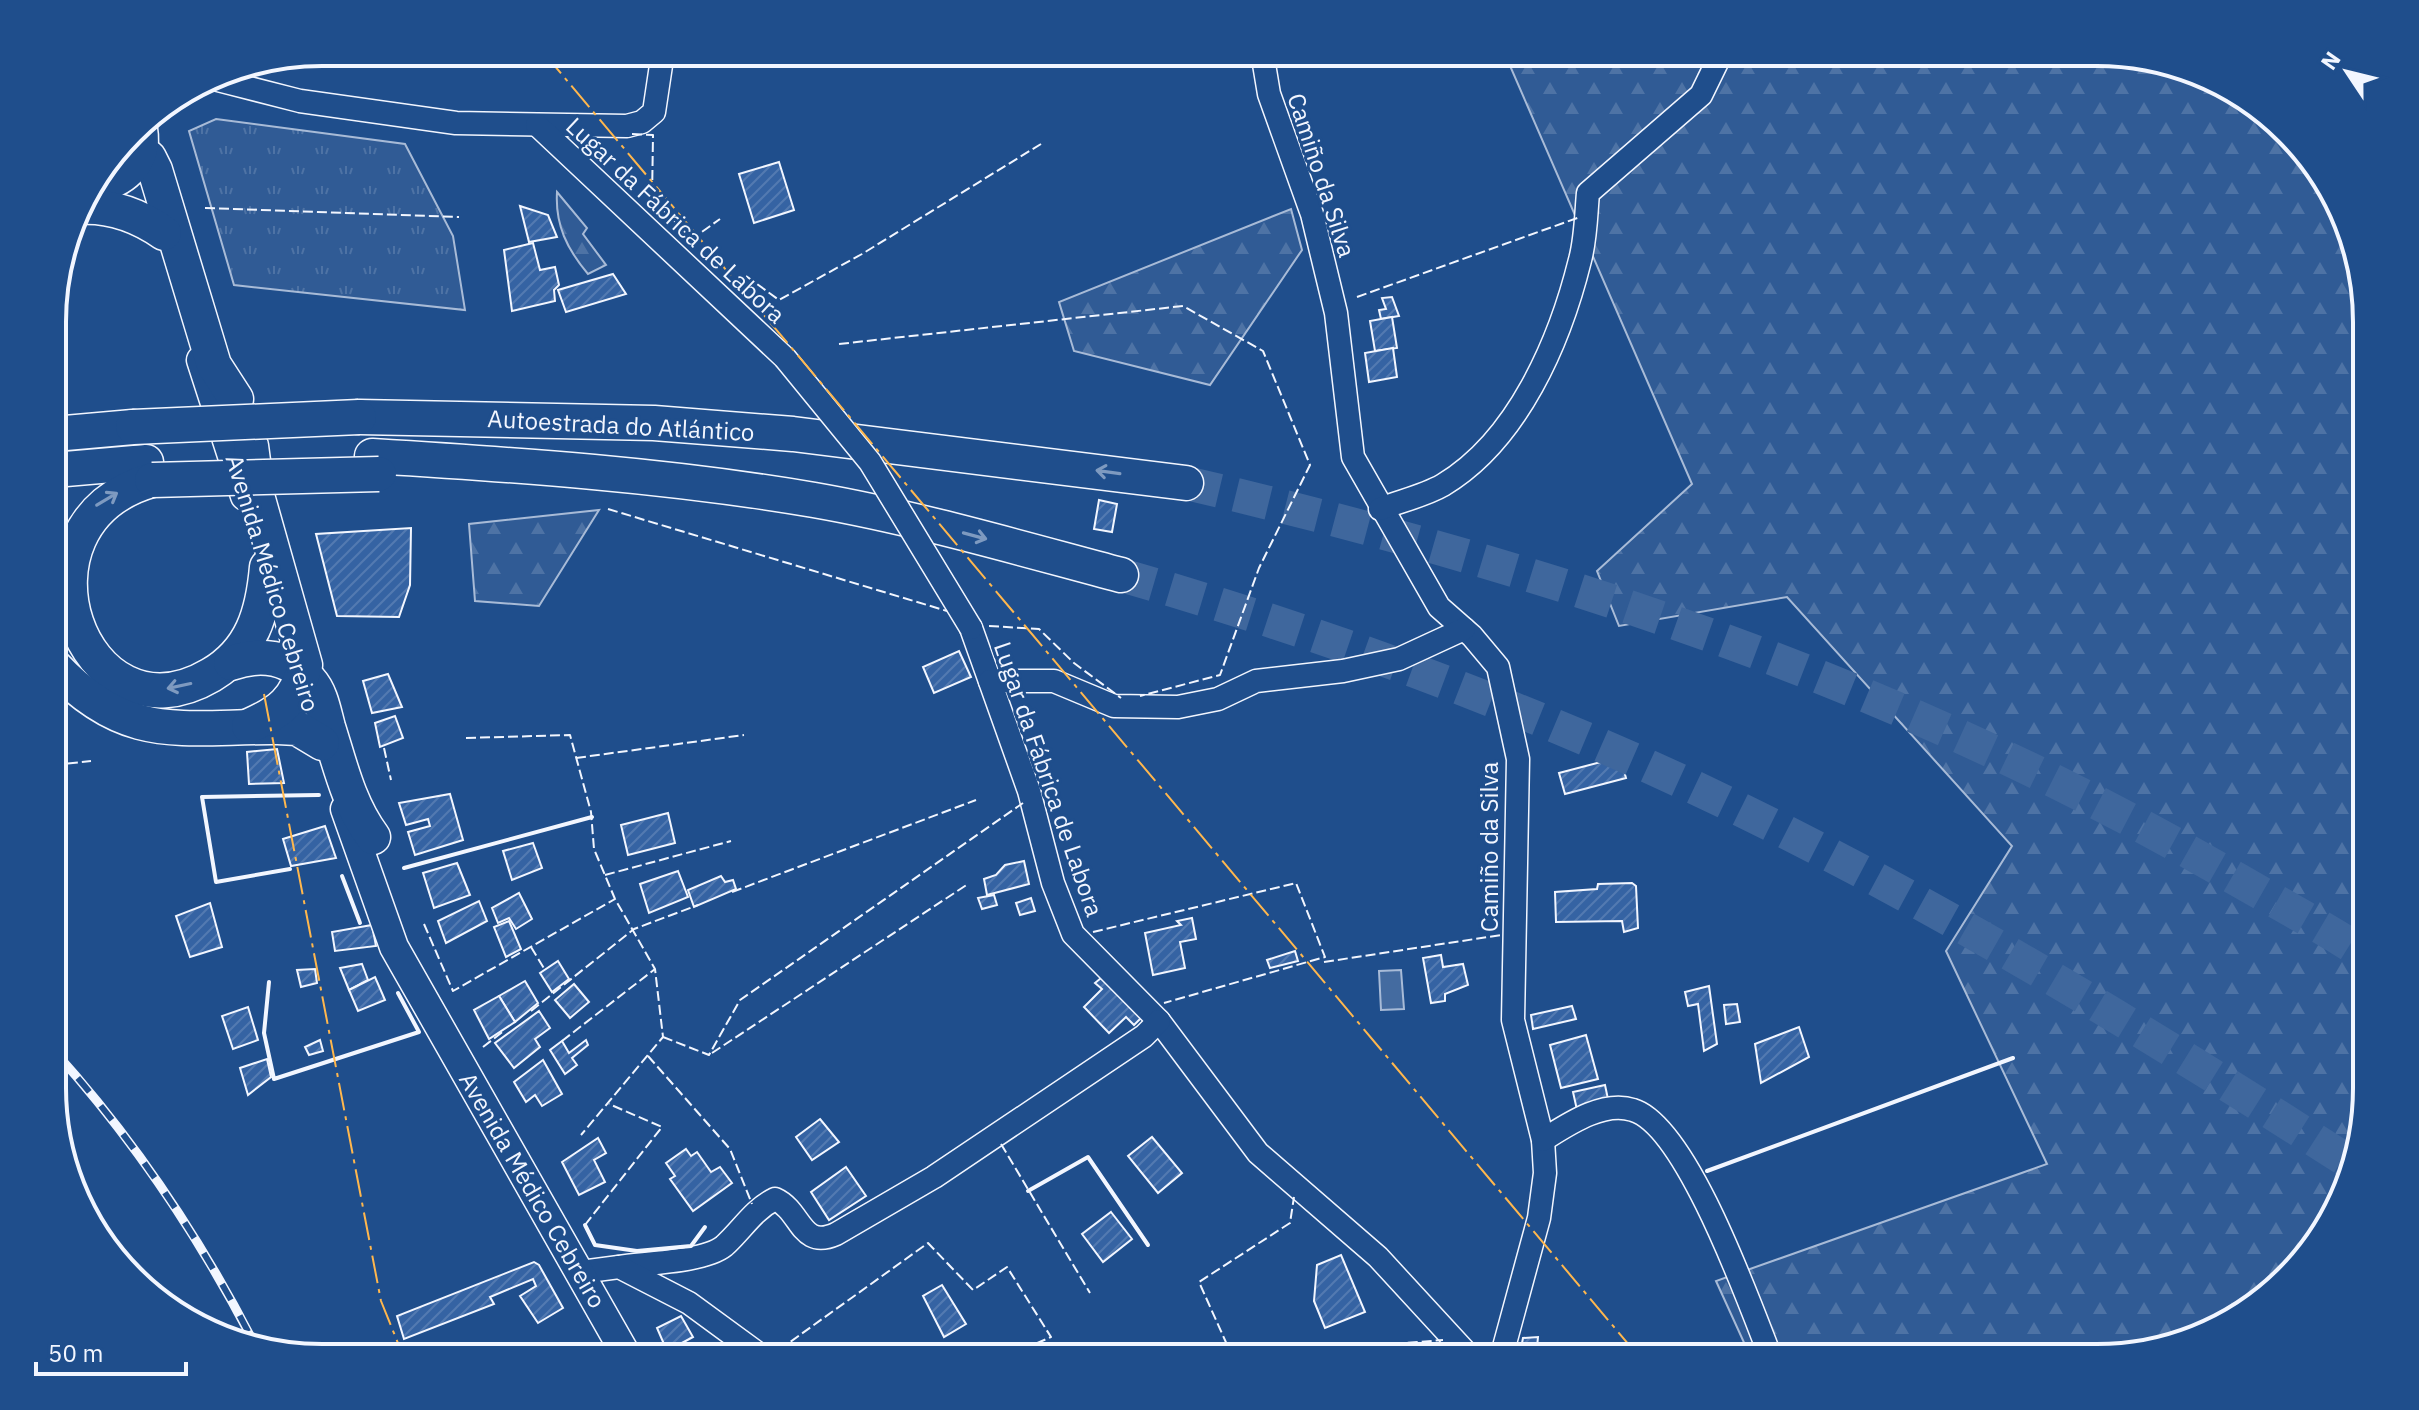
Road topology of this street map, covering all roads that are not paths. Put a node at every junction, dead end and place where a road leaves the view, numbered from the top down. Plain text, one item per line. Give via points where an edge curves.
1 (661, 66) edge
2 (1264, 66) edge
3 (1715, 66) edge
4 (232, 83) edge
5 (537, 125) junction
6 (152, 130) edge
7 (139, 143) edge
8 (138, 144) edge
9 (133, 149) edge
10 (106, 184) edge
11 (93, 207) edge
12 (171, 220) junction
13 (236, 399) junction
14 (66, 411) edge
15 (132, 418) junction
16 (66, 432) edge
17 (251, 446) junction
18 (66, 470) edge
19 (149, 471) junction
20 (1186, 483) tunnel mouth
21 (1380, 509) junction
22 (66, 539) edge
23 (267, 567) junction
24 (1121, 575) tunnel mouth
25 (66, 624) edge
26 (1464, 629) junction
27 (231, 663) junction
28 (303, 674) junction
29 (66, 679) edge
30 (990, 681) junction
31 (249, 726) junction
32 (322, 743) junction
33 (373, 837) junction
34 (1159, 1021) junction
35 (437, 1023) junction
36 (1543, 1140) junction
37 (619, 1267) junction
38 (581, 1272) junction
39 (1458, 1343) edge
40 (1505, 1343) edge
41 (1765, 1343) edge
42 (620, 1344) edge
43 (745, 1344) edge

1 - 5 street via 654,112 642,122
2 - 21 street, Camiño da Silva via 1269,94 1312,214 1336,313 1353,457
3 - 21 street via 1701,95 1588,193 1581,258 1555,336 1521,404 1483,453 1442,485
4 - 5 street, Lugar da Fábrica de Labora via 331,106 456,123
5 - 30 street, Lugar da Fábrica de Labora, bridge via 785,358 877,473 971,628
6 - 12 main road
7 - 13 highway via 155,170 214,365
8 - 12 main road, Avenida Médico Cebreiro
9 - 10 highway via 129,172
11 - 12 highway
12 - 13 main road, Avenida Médico Cebreiro
12 - 23 main road, Avenida Médico Cebreiro
13 - 17 main road, Avenida Médico Cebreiro
14 - 15 highway
15 - 16 highway, Autoestrada do Atlántico
20 -> 15 highway, Autoestrada do Atlántico, bridge via 793,434 654,423 354,409
17 - 28 highway via 251,471 304,654
17 - 33 main road, Avenida Médico Cebreiro
18 - 19 highway
22 -> 19 highway via 87,511
19 -> 24 highway, bridge via 375,465 814,500 963,532
21 - 26 street, Camiño da Silva via 1439,607
23 - 27 highway via 262,609
23 - 28 main road, Avenida Médico Cebreiro
27 -> 25 highway via 179,689 145,690 92,663
26 - 30 street via 1399,659 1256,681 1218,699 1178,707 1114,706 1054,681
26 - 36 street, Camiño da Silva via 1498,667 1518,759 1513,1020
27 - 28 highway via 267,656
28 - 31 highway via 286,707
28 - 32 main road, Avenida Médico Cebreiro
28 - 33 highway via 316,690 356,810
29 - 31 highway via 112,714 152,727
30 - 34 street, Lugar da Fábrica de Labora via 1073,934
31 - 32 highway via 297,728
32 - 35 main road, Avenida Médico Cebreiro via 394,947
33 - 35 main road, Avenida Médico Cebreiro
34 - 37 street via 934,1177 823,1240 812,1237 785,1203 775,1199 721,1248
34 - 39 street, Lugar da Fábrica de Labora via 1258,1153 1378,1257
35 - 38 main road, Avenida Médico Cebreiro
36 - 40 street, Camiño da Silva via 1539,1218
36 - 41 street via 1608,1109 1633,1110 1660,1126 1729,1254
37 - 38 street
37 - 43 street via 689,1303
38 - 42 main road, Avenida Médico Cebreiro

